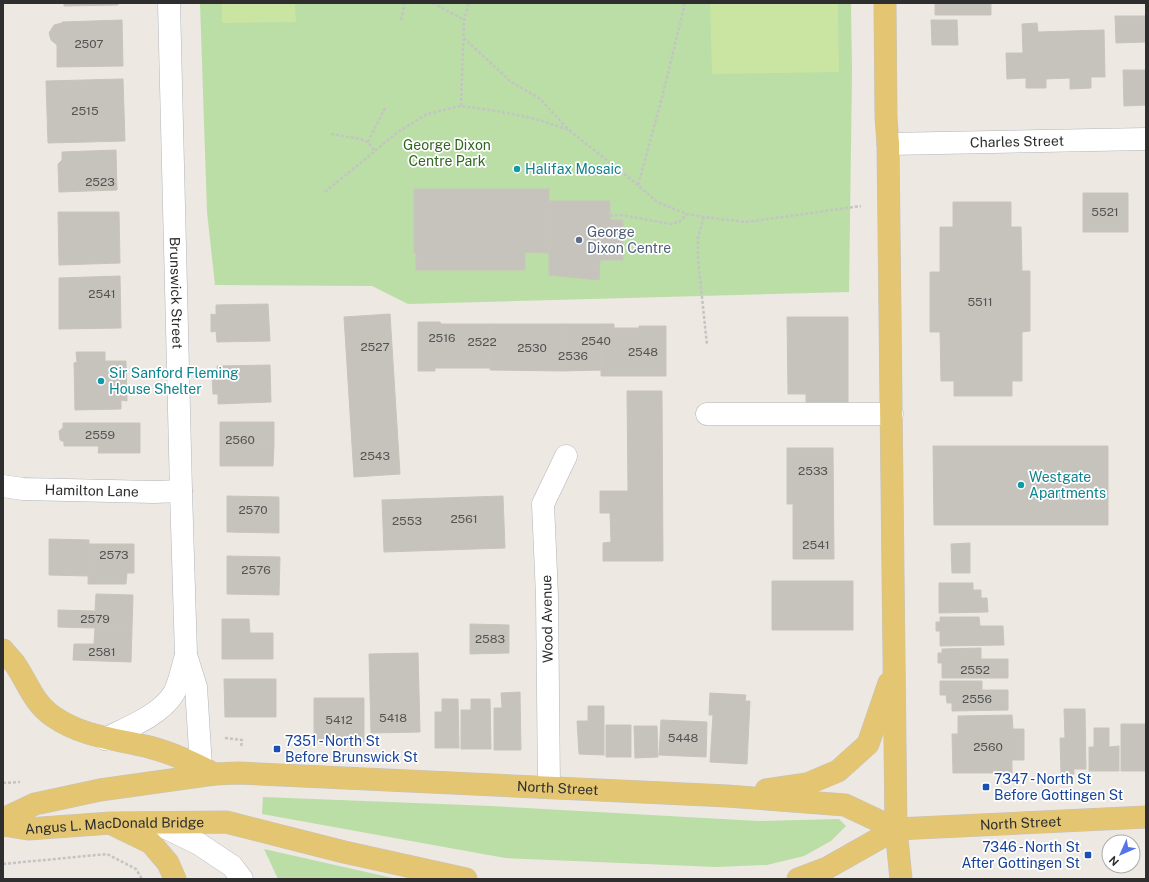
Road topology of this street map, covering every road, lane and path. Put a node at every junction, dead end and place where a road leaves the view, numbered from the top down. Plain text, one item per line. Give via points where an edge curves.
1 (169, 3) edge
2 (404, 3) edge
3 (434, 3) edge
4 (469, 3) edge
5 (685, 3) edge
6 (885, 3) edge
7 (401, 20) dead end
8 (464, 20) junction
9 (464, 38) junction
10 (386, 106) dead end
11 (461, 106) junction
12 (570, 130) junction
13 (332, 134) dead end
14 (1146, 139) edge
15 (368, 142) junction
16 (888, 144) junction
17 (374, 150) junction
18 (638, 185) junction
19 (324, 192) dead end
20 (861, 206) dead end
21 (687, 214) junction
22 (610, 216) dead end
23 (704, 217) junction
24 (707, 345) dead end
25 (707, 414) dead end
26 (892, 414) junction
27 (566, 456) dead end
28 (3, 486) edge
29 (181, 491) junction
30 (3, 650) edge
31 (186, 655) junction
32 (895, 668) junction
33 (105, 738) junction
34 (222, 738) dead end
35 (241, 748) dead end
36 (208, 770) junction
37 (549, 787) junction
38 (728, 796) junction
39 (1146, 816) edge
40 (3, 819) edge
41 (156, 823) junction
42 (111, 824) junction
43 (3, 826) edge
44 (896, 829) junction
45 (3, 864) edge
46 (142, 879) edge
47 (175, 879) edge
48 (242, 879) edge
49 (466, 879) edge
50 (798, 879) edge
51 (901, 879) edge

1 - 29 street, Brunswick Street
2 - 7 path
3 - 8 path
4 - 8 path
5 - 18 path via 664,94
6 - 16 main road
8 - 9 path
9 - 11 path
9 - 12 path via 511,82 539,98
10 - 15 path
11 - 12 path via 536,119
11 - 17 path via 427,114
12 - 18 path
13 - 15 path
14 - 16 street, Charles Street
15 - 17 path
16 - 26 main road
17 - 19 path
18 - 21 path via 657,202
20 - 23 path via 746,222
21 - 22 path via 679,222 671,224
21 - 23 path
23 - 24 path via 698,237 698,259
25 - 26 street
26 - 32 main road
27 - 37 street, Wood Avenue via 543,504 547,596
28 - 29 street, Hamilton Lane via 23,489
29 - 31 street, Brunswick Street
30 - 33 main road via 15,664 34,698 53,717 78,730
31 - 33 street, Brunswick Street via 174,693 159,709
31 - 36 street, Brunswick Street via 196,687
32 - 38 main road via 868,744 838,771 807,784
32 - 44 main road
33 - 36 main road via 151,748
34 - 35 path via 242,740
36 - 37 main road, North Street
36 - 40 main road, Angus L. MacDonald Bridge via 47,801
37 - 38 main road, North Street
38 - 44 main road, North Street via 845,804
39 - 44 main road, North Street
41 - 42 main road, Angus L. MacDonald Bridge
41 - 48 street via 219,857 232,866
41 - 49 main road, Angus L. MacDonald Bridge via 226,822
42 - 43 main road, Angus L. MacDonald Bridge via 28,829
42 - 47 main road via 151,843 168,863
44 - 50 main road, North Street via 827,868
44 - 51 main road
45 - 46 path via 107,854 136,869

